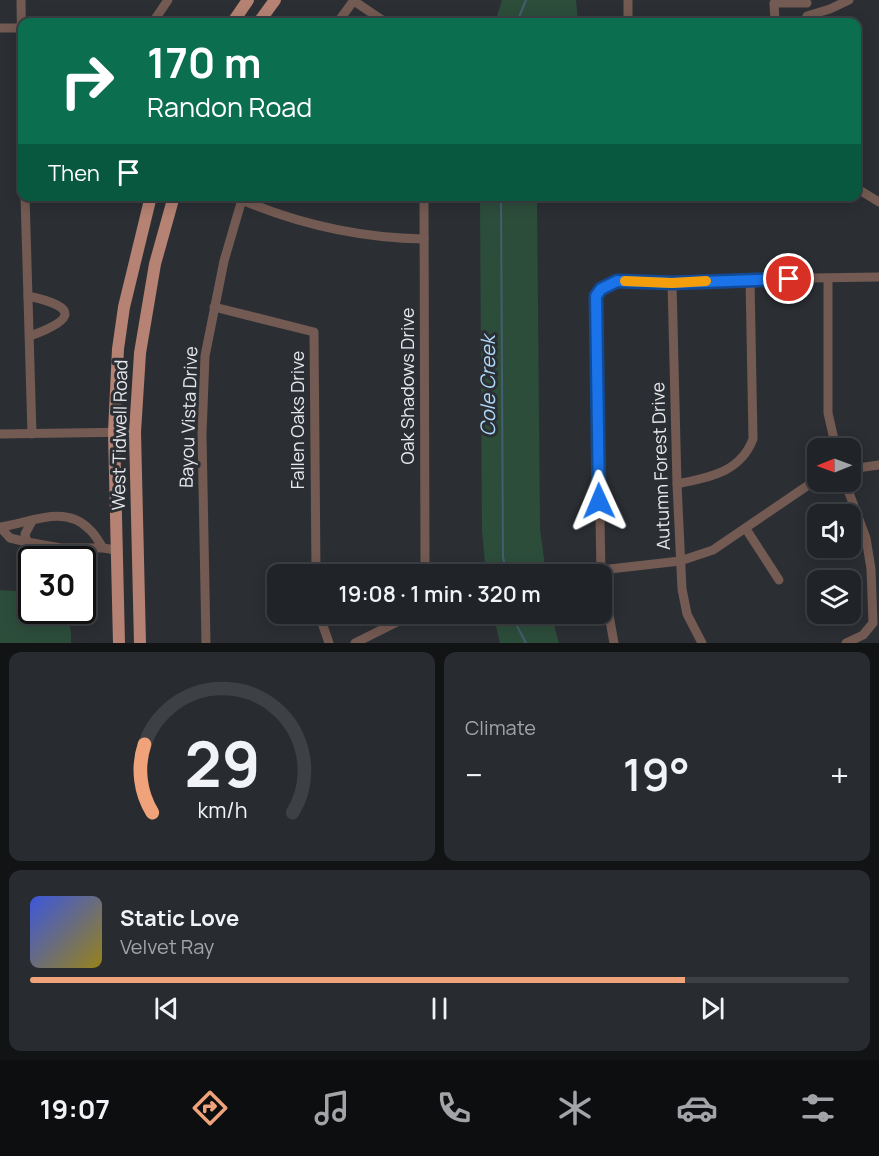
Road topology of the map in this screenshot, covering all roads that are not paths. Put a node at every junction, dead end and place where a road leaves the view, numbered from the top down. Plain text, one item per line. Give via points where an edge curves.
1 (21, 0) edge
2 (168, 0) edge
3 (248, 0) edge
4 (275, 0) edge
5 (354, 0) edge
6 (628, 0) edge
7 (849, 0) edge
8 (807, 2) edge
9 (22, 18) edge
10 (156, 18) edge
11 (236, 18) edge
12 (262, 18) edge
13 (341, 18) edge
14 (379, 18) edge
15 (628, 18) edge
16 (775, 18) edge
17 (808, 18) edge
18 (810, 18) edge
19 (0, 28) edge
20 (18, 28) edge
21 (861, 191) edge
22 (26, 201) edge
23 (149, 201) edge
24 (173, 201) edge
25 (242, 201) edge
26 (249, 201) edge
27 (424, 201) edge
28 (879, 202) edge
29 (424, 239) junction
30 (135, 259) junction
31 (155, 264) junction
32 (879, 277) edge
33 (750, 279) junction
34 (828, 279) junction
35 (672, 283) junction
36 (28, 296) junction
37 (214, 307) junction
38 (30, 336) junction
39 (114, 432) junction
40 (135, 432) junction
41 (0, 434) edge
42 (32, 434) junction
43 (834, 438) edge
44 (879, 465) edge
45 (861, 467) edge
46 (677, 483) junction
47 (807, 486) edge
48 (848, 492) edge
49 (32, 521) junction
50 (0, 527) edge
51 (746, 529) junction
52 (27, 542) junction
53 (110, 549) junction
54 (138, 550) junction
55 (680, 561) junction
56 (316, 564) edge
57 (425, 564) edge
58 (601, 564) edge
59 (612, 571) edge
60 (779, 580) dead end
61 (322, 624) edge
62 (393, 624) edge
63 (610, 624) edge
64 (119, 643) edge
65 (140, 643) edge
66 (206, 643) edge
67 (329, 643) edge
68 (355, 643) edge
69 (614, 643) edge
70 (702, 643) edge
71 (846, 643) edge

1 - 9 street
2 - 10 street
3 - 11 main road
4 - 12 main road
5 - 13 street
5 - 14 street
6 - 15 street
7 - 18 street
8 - 16 street via 774,3
8 - 17 street
19 - 20 street
21 - 28 street
22 - 36 street
23 - 30 main road, West Tidwell Road
24 - 31 main road, West Tidwell Road
25 - 37 street, Bayou Vista Drive
26 - 29 street via 275,214 355,235
27 - 29 street, Oak Shadows Drive
29 - 57 street, Oak Shadows Drive
30 - 31 main road
30 - 39 main road, West Tidwell Road via 118,349
31 - 40 main road, West Tidwell Road via 140,353
32 - 34 street
33 - 34 street
33 - 35 street
33 - 46 street via 751,446 732,467 711,477
34 - 43 street via 828,414
35 - 46 street, Autumn Forest Drive
35 - 58 street via 617,281 596,296
36 - 38 street
36 - 38 street via 58,304 65,313 58,324
37 - 56 street, Fallen Oaks Drive via 314,332
37 - 66 street, Bayou Vista Drive via 205,356 201,434
38 - 42 street
39 - 40 street
39 - 42 street
39 - 53 main road, West Tidwell Road
40 - 54 main road, West Tidwell Road
41 - 42 street
44 - 45 street
46 - 55 street, Autumn Forest Drive
47 - 51 street
48 - 71 street via 866,538 873,623 862,635
49 - 50 street
49 - 52 street via 25,534
49 - 53 street via 49,515 68,516 89,528
50 - 52 street via 10,538
51 - 55 street via 713,550
51 - 60 street
52 - 53 street via 61,548
53 - 54 main road
53 - 64 main road, West Tidwell Road
54 - 65 main road, West Tidwell Road
55 - 59 street
55 - 70 street, Autumn Forest Drive via 687,614
61 - 67 street
62 - 68 street
63 - 69 street

